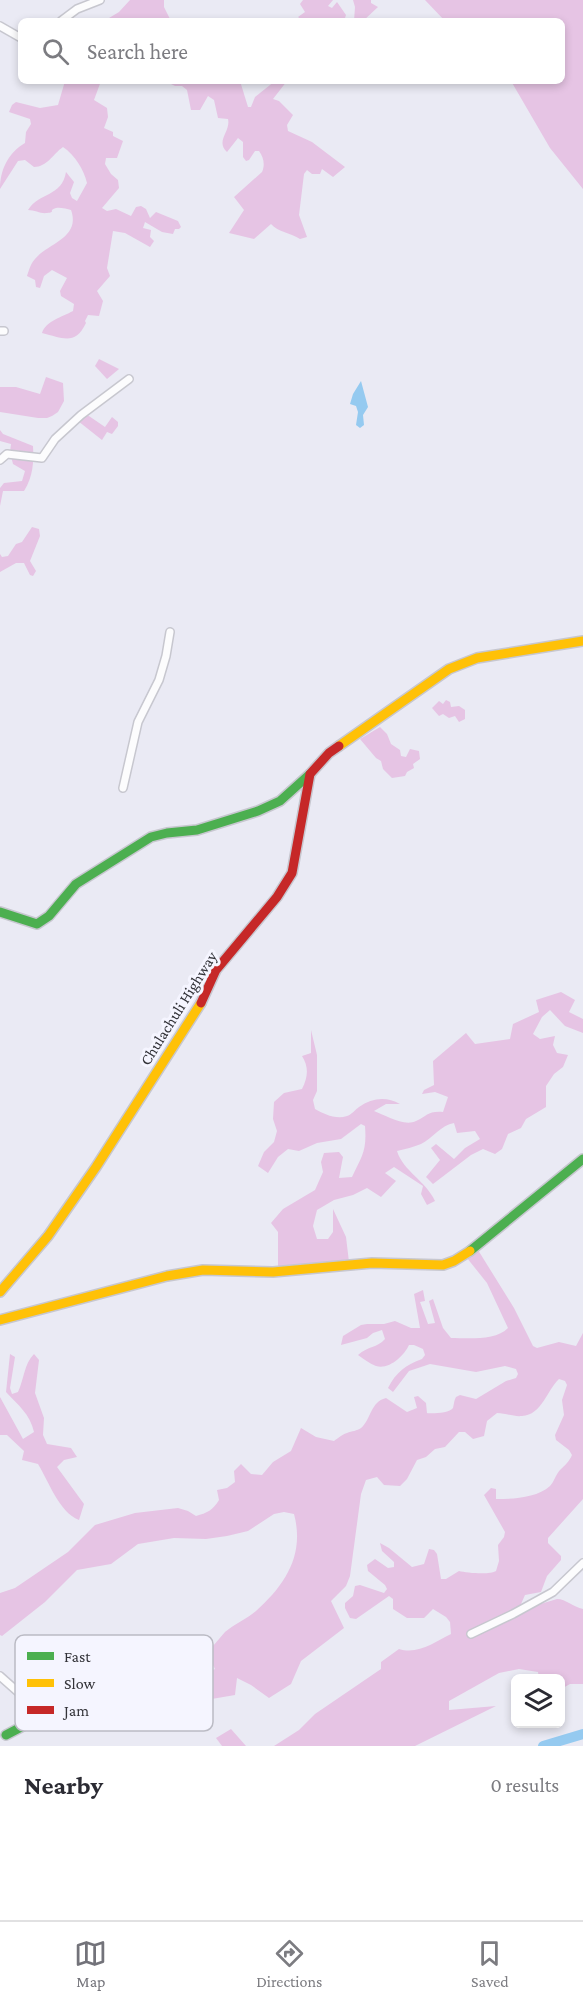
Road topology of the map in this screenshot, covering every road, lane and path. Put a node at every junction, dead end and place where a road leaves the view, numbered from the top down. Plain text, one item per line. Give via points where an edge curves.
1 (100, 0) edge
2 (65, 18) edge
3 (0, 26) edge
4 (18, 36) edge
5 (129, 379) dead end
6 (0, 460) edge
7 (170, 633) dead end
8 (583, 641) edge
9 (310, 774) junction
10 (123, 788) dead end
11 (0, 912) edge
12 (583, 1159) edge
13 (0, 1292) edge
14 (0, 1320) edge
15 (583, 1563) edge
16 (471, 1634) dead end
17 (0, 1676) edge
18 (15, 1689) edge
19 (15, 1730) edge
20 (6, 1735) dead end

1 - 2 street
3 - 4 street
5 - 6 street via 81,415 42,458 7,454
7 - 10 street via 159,680 138,722
8 - 9 street via 477,658 448,669 329,753
9 - 11 street via 280,801 258,812 197,830 151,837 76,884 49,916 37,924
9 - 13 street, Chulachuli Highway via 292,873 216,970 202,1002 69,1207
12 - 14 street via 477,1246 443,1265 372,1263 273,1272 203,1270
15 - 16 street via 553,1592
17 - 18 street
19 - 20 street

